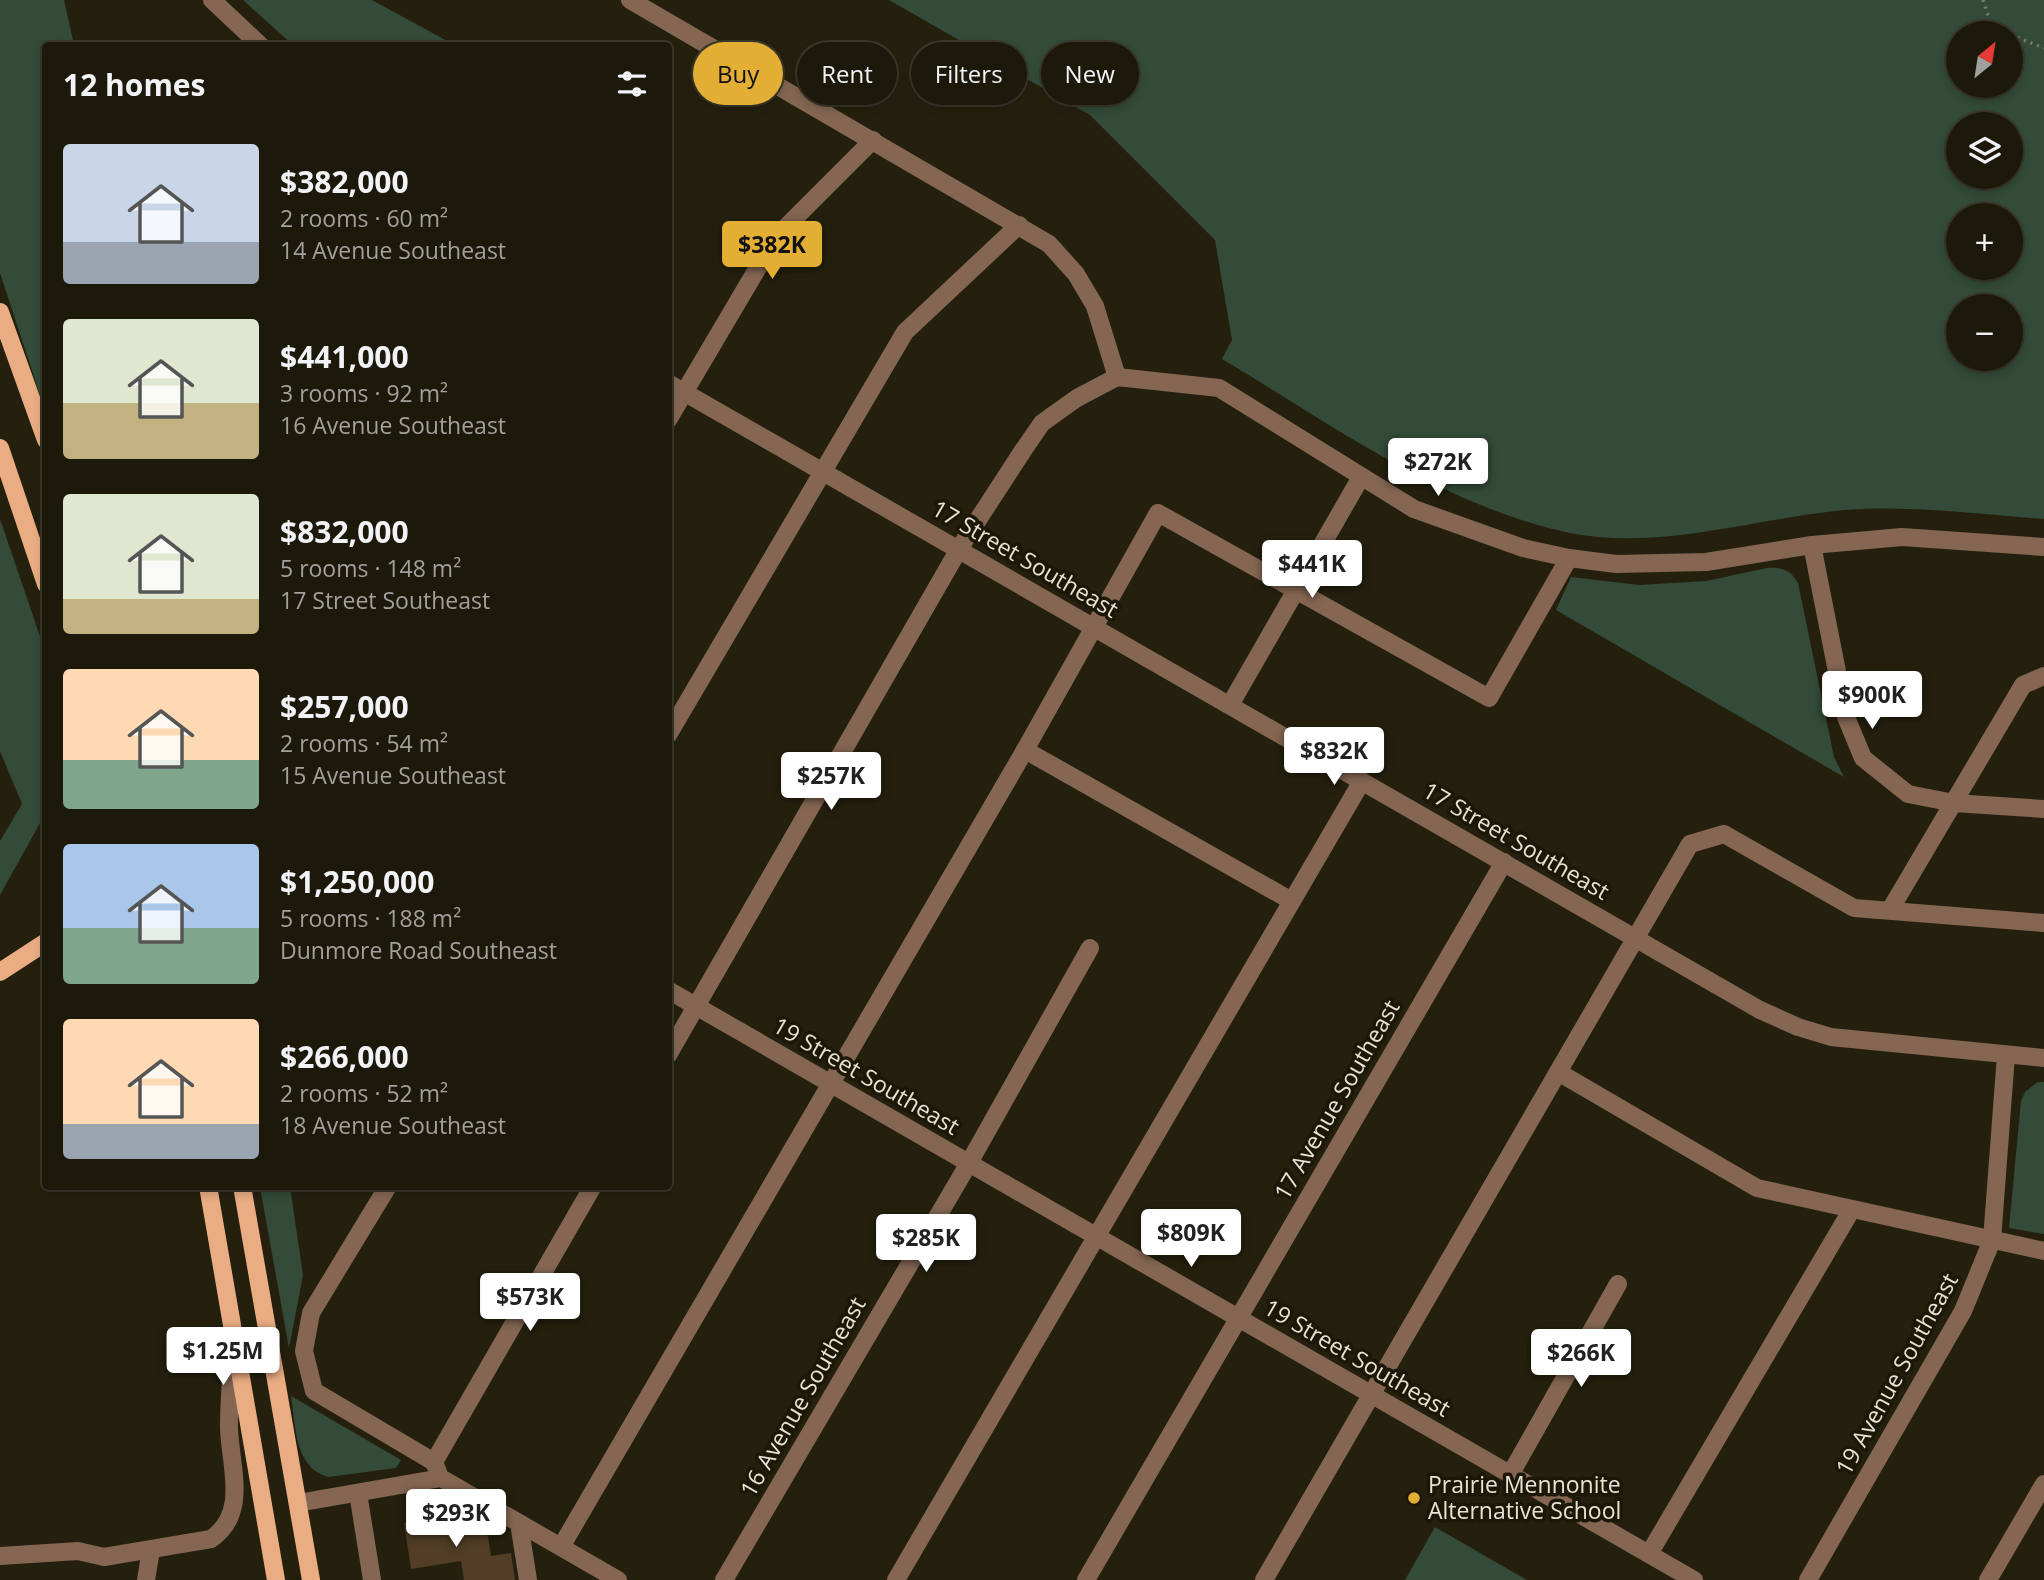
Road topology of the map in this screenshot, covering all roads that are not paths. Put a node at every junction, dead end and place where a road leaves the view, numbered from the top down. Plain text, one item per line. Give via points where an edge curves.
1 (212, 0) edge
2 (630, 0) edge
3 (257, 42) edge
4 (873, 140) junction
5 (1019, 225) junction
6 (0, 312) edge
7 (1117, 377) junction
8 (672, 385) edge
9 (685, 392) junction
10 (672, 413) edge
11 (42, 429) edge
12 (0, 449) edge
13 (823, 471) junction
14 (1361, 477) junction
15 (1812, 545) junction
16 (2044, 547) edge
17 (959, 550) junction
18 (1569, 558) junction
19 (42, 572) edge
20 (1296, 590) junction
21 (1094, 627) junction
22 (2044, 676) edge
23 (1230, 705) junction
24 (672, 728) edge
25 (1025, 750) junction
26 (1362, 781) junction
27 (1954, 803) junction
28 (2044, 809) edge
29 (1504, 862) junction
30 (1290, 900) junction
31 (1890, 910) junction
32 (2044, 923) edge
33 (1636, 938) junction
34 (42, 945) edge
35 (1090, 948) dead end
36 (0, 972) edge
37 (672, 992) edge
38 (696, 1006) junction
39 (672, 1048) edge
40 (2006, 1055) junction
41 (2044, 1058) edge
42 (1558, 1072) junction
43 (829, 1083) junction
44 (969, 1163) junction
45 (209, 1190) edge
46 (243, 1190) edge
47 (386, 1190) edge
48 (591, 1190) edge
49 (1852, 1209) junction
50 (1098, 1237) junction
51 (1992, 1240) junction
52 (2044, 1251) edge
53 (1618, 1284) dead end
54 (1238, 1318) junction
55 (233, 1334) junction
56 (1371, 1395) junction
57 (437, 1470) junction
58 (1510, 1475) junction
59 (2044, 1484) edge
60 (358, 1493) junction
61 (298, 1503) junction
62 (519, 1522) junction
63 (561, 1547) junction
64 (151, 1550) junction
65 (1649, 1554) junction
66 (0, 1556) edge
67 (146, 1580) edge
68 (276, 1580) edge
69 (311, 1580) edge
70 (372, 1580) edge
71 (528, 1580) edge
72 (618, 1580) edge
73 (724, 1580) edge
74 (895, 1580) edge
75 (1086, 1580) edge
76 (1264, 1580) edge
77 (1694, 1580) edge
78 (1808, 1580) edge
79 (1988, 1580) edge

1 - 3 street
2 - 4 street
4 - 5 street
4 - 9 street via 776,237
5 - 7 street via 1049,244 1076,274 1095,306
5 - 13 street via 905,332
6 - 11 main road
7 - 14 street via 1219,387
7 - 17 street via 1042,423
8 - 9 street, 17 Street Southeast
9 - 10 street
9 - 13 street, 17 Street Southeast
12 - 19 main road
13 - 17 street, 17 Street Southeast
13 - 24 street
14 - 18 street via 1414,509 1523,548
14 - 20 street
15 - 16 street via 1902,537
15 - 18 street via 1706,562 1616,564
15 - 27 street via 1846,717 1863,758 1908,794
17 - 21 street, 17 Street Southeast
17 - 38 street
18 - 20 street via 1489,698
20 - 21 street via 1158,513
20 - 23 street
21 - 23 street, 17 Street Southeast
21 - 25 street
22 - 27 street via 2023,685
23 - 26 street, 17 Street Southeast
25 - 30 street
25 - 43 street
26 - 29 street, 17 Street Southeast
26 - 30 street
27 - 28 street
27 - 31 street
29 - 33 street, 17 Street Southeast
29 - 54 street, 17 Avenue Southeast
30 - 50 street
31 - 32 street
31 - 33 street via 1854,908 1724,834 1690,844
33 - 40 street, 17 Street Southeast via 1798,1027 1831,1037
33 - 42 street
34 - 36 main road
35 - 44 street, 16 Avenue Southeast
37 - 38 street, 19 Street Southeast
38 - 39 street
38 - 43 street, 19 Street Southeast
40 - 41 street, 17 Street Southeast
40 - 51 street, 19 Avenue Southeast
42 - 49 street via 1756,1188
42 - 56 street
43 - 44 street, 19 Street Southeast
43 - 63 street
44 - 50 street, 19 Street Southeast
44 - 73 street, 16 Avenue Southeast
45 - 55 main road
46 - 61 main road
47 - 57 street via 311,1313 304,1351 314,1391
48 - 57 street
49 - 51 street
49 - 65 street
50 - 54 street, 19 Street Southeast
50 - 74 street
51 - 52 street
51 - 78 street, 19 Avenue Southeast via 1963,1311
53 - 58 street
54 - 56 street, 19 Street Southeast
54 - 75 street, 17 Avenue Southeast
55 - 64 street via 229,1429 235,1496 225,1525 211,1539
55 - 68 main road
56 - 58 street, 19 Street Southeast
56 - 76 street
57 - 60 street
57 - 62 street
58 - 65 street, 19 Street Southeast
59 - 79 street
60 - 61 street
60 - 70 street
61 - 69 main road
62 - 63 street
62 - 71 street
63 - 72 street
64 - 66 street via 104,1557 78,1551
64 - 67 street
65 - 77 street, 19 Street Southeast

